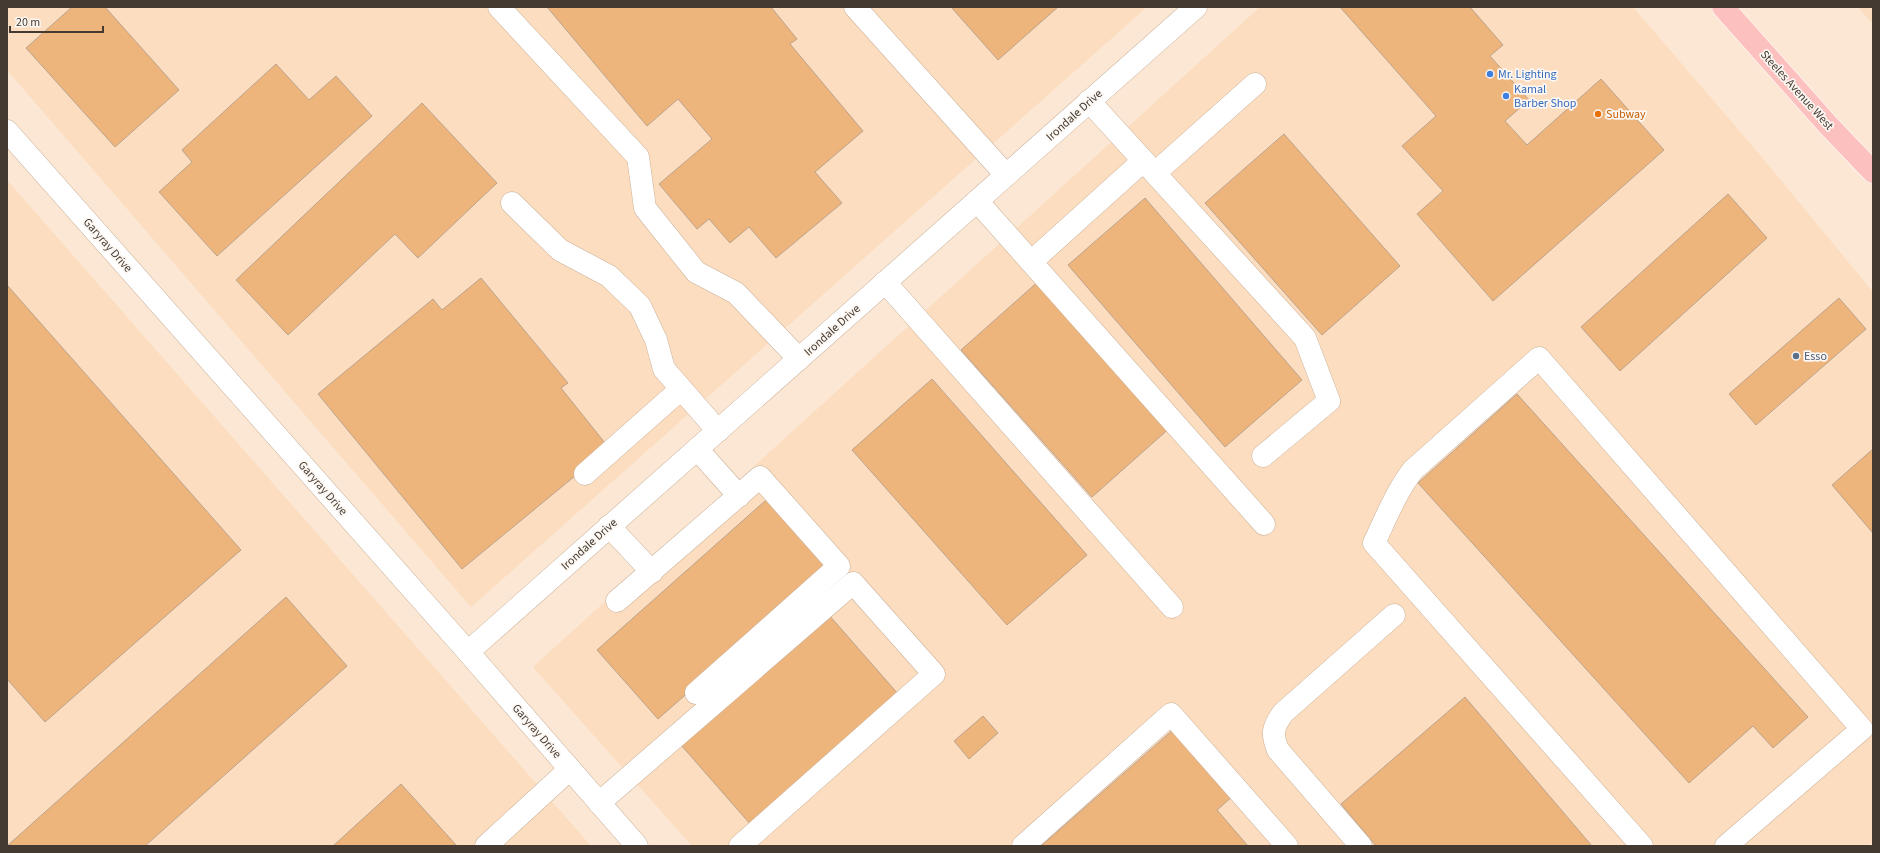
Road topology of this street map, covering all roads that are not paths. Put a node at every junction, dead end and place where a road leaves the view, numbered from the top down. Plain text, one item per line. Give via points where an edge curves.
1 (855, 7) edge
2 (1196, 7) edge
3 (1723, 7) edge
4 (499, 8) edge
5 (1255, 84) dead end
6 (1089, 102) junction
7 (7, 131) edge
8 (1149, 167) junction
9 (1873, 172) edge
10 (1006, 175) junction
11 (977, 201) junction
12 (512, 203) dead end
13 (1031, 262) junction
14 (885, 282) junction
15 (798, 359) junction
16 (681, 389) junction
17 (718, 431) junction
18 (697, 449) junction
19 (1263, 456) dead end
20 (585, 474) dead end
21 (739, 496) junction
22 (1264, 524) dead end
23 (610, 526) junction
24 (652, 572) junction
25 (617, 601) dead end
26 (1172, 607) dead end
27 (1394, 616) dead end
28 (468, 652) junction
29 (696, 693) dead end
30 (570, 768) junction
31 (599, 803) junction
32 (486, 846) edge
33 (637, 846) edge
34 (740, 846) edge
35 (1023, 846) edge
36 (1287, 846) edge
37 (1361, 846) edge
38 (1642, 846) edge
39 (1726, 846) edge

1 - 10 street
2 - 6 street, Irondale Drive
3 - 9 main road, Steeles Avenue West
4 - 15 street via 638,157 645,208 696,272 736,293
5 - 8 street
6 - 8 street
6 - 10 street, Irondale Drive
7 - 28 street, Garyray Drive
8 - 13 street
8 - 19 street via 1305,338 1329,401
10 - 11 street, Irondale Drive
11 - 13 street
11 - 14 street, Irondale Drive
12 - 16 street via 560,250 609,276 640,306 656,340 664,369
13 - 22 street
14 - 15 street, Irondale Drive
14 - 26 street
15 - 17 street, Irondale Drive
16 - 17 street
16 - 20 street
17 - 18 street, Irondale Drive
18 - 21 street
18 - 23 street, Irondale Drive
21 - 24 street
21 - 29 street via 760,477 839,566
23 - 24 street
23 - 28 street, Irondale Drive
24 - 25 street
27 - 37 street via 1283,713 1274,726 1274,740 1278,750
28 - 30 street, Garyray Drive
30 - 31 street, Garyray Drive
30 - 32 street
31 - 33 street, Garyray Drive
31 - 34 street via 853,583 934,674
35 - 36 street via 1171,714
38 - 39 street via 1374,543 1404,481 1413,470 1539,358 1862,729

